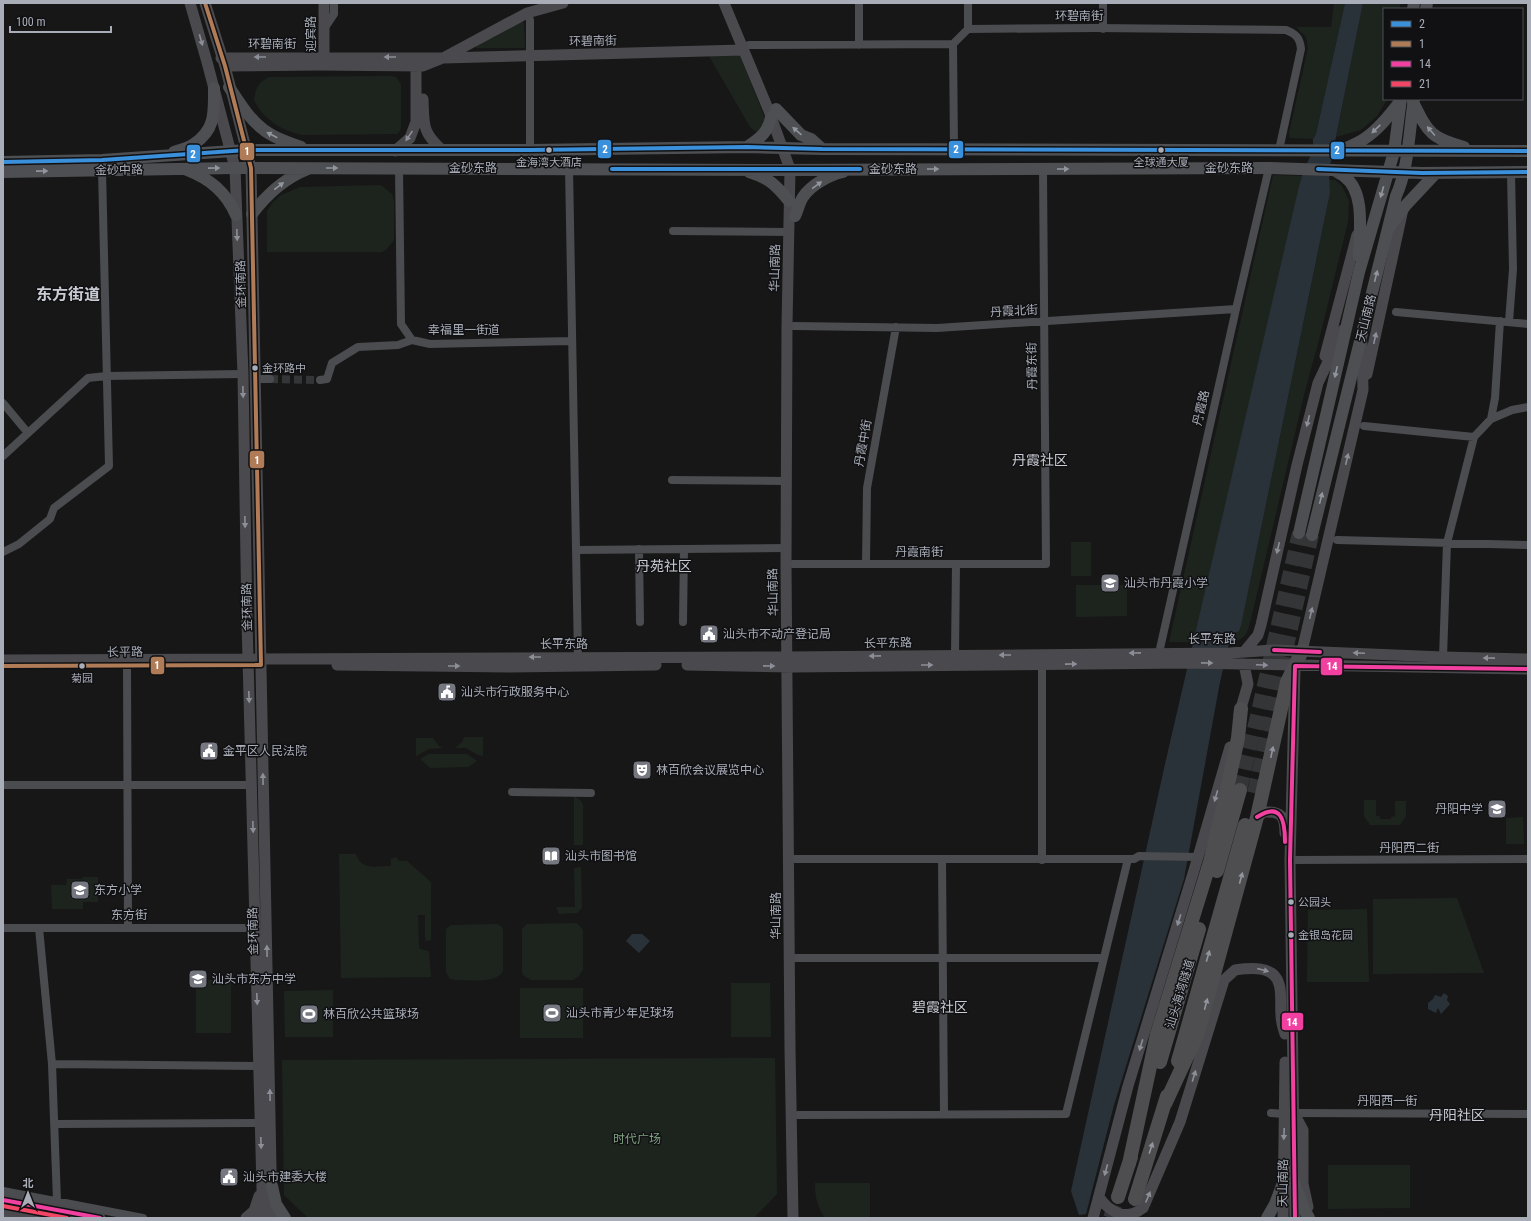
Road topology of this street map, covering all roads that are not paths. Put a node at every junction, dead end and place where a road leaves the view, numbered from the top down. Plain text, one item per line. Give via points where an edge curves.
1 (190, 3) edge
2 (205, 3) edge
3 (211, 3) edge
4 (317, 3) edge
5 (324, 3) edge
6 (334, 3) edge
7 (563, 3) edge
8 (724, 3) edge
9 (732, 3) edge
10 (859, 3) edge
11 (968, 3) edge
12 (1102, 3) edge
13 (527, 13) junction
14 (1103, 28) junction
15 (324, 29) junction
16 (968, 29) junction
17 (954, 44) junction
18 (859, 45) junction
19 (746, 48) junction
20 (530, 55) junction
21 (443, 58) junction
22 (222, 59) junction
23 (320, 61) junction
24 (419, 62) junction
25 (229, 87) junction
26 (214, 88) junction
27 (1407, 100) edge
28 (773, 113) junction
29 (747, 147) junction
30 (787, 148) junction
31 (822, 149) junction
32 (954, 149) junction
33 (247, 150) junction
34 (307, 150) junction
35 (442, 150) junction
36 (530, 150) junction
37 (1279, 150) junction
38 (231, 151) junction
39 (395, 151) junction
40 (1339, 151) junction
41 (1528, 151) edge
42 (1394, 152) junction
43 (1407, 152) junction
44 (1478, 152) junction
45 (167, 156) junction
46 (3, 162) edge
47 (235, 168) junction
48 (251, 168) junction
49 (312, 168) junction
50 (399, 168) junction
51 (569, 168) junction
52 (1269, 168) junction
53 (182, 169) junction
54 (740, 169) junction
55 (793, 169) junction
56 (854, 169) junction
57 (1043, 169) junction
58 (102, 170) junction
59 (1333, 170) junction
60 (3, 172) edge
61 (1389, 172) junction
62 (1403, 172) junction
63 (1528, 172) edge
64 (1436, 173) junction
65 (1511, 173) junction
66 (789, 201) junction
67 (1403, 208) junction
68 (252, 214) junction
69 (236, 215) junction
70 (796, 216) junction
71 (1360, 225) junction
72 (674, 231) dead end
73 (1387, 231) junction
74 (788, 232) junction
75 (1359, 272) junction
76 (1236, 309) junction
77 (1396, 312) dead end
78 (1347, 320) junction
79 (1044, 321) junction
80 (1500, 321) junction
81 (1509, 322) junction
82 (1528, 324) edge
83 (794, 326) junction
84 (896, 327) junction
85 (1361, 334) junction
86 (412, 340) junction
87 (572, 341) junction
88 (243, 374) junction
89 (106, 376) junction
90 (255, 379) junction
91 (270, 379) tunnel mouth
92 (320, 380) dead end
93 (1318, 383) junction
94 (1363, 390) junction
95 (3, 403) edge
96 (1528, 407) edge
97 (1491, 419) junction
98 (1364, 426) dead end
99 (28, 433) junction
100 (1474, 437) junction
101 (3, 456) edge
102 (672, 480) dead end
103 (786, 481) junction
104 (1299, 534) tunnel mouth
105 (1312, 536) tunnel mouth
106 (1337, 540) dead end
107 (1447, 543) junction
108 (1528, 545) edge
109 (786, 548) junction
110 (640, 549) junction
111 (684, 549) junction
112 (576, 550) junction
113 (3, 552) edge
114 (793, 564) junction
115 (866, 564) junction
116 (956, 564) junction
117 (1046, 564) joint
118 (640, 622) dead end
119 (683, 622) dead end
120 (1302, 651) junction
121 (1244, 652) junction
122 (1159, 653) junction
123 (955, 655) junction
124 (578, 657) junction
125 (1443, 657) junction
126 (1187, 658) junction
127 (1229, 658) junction
128 (1528, 659) edge
129 (3, 660) edge
130 (1042, 660) junction
131 (261, 661) junction
132 (248, 662) junction
133 (790, 662) junction
134 (1244, 664) junction
135 (127, 665) junction
136 (3, 666) edge
137 (1295, 666) junction
138 (1528, 670) edge
139 (1241, 709) junction
140 (3, 785) edge
141 (127, 785) junction
142 (251, 785) junction
143 (1240, 790) tunnel mouth
144 (512, 792) dead end
145 (591, 793) dead end
146 (1254, 793) tunnel mouth
147 (1257, 817) junction
148 (1195, 857) junction
149 (795, 859) junction
150 (942, 859) junction
151 (1128, 859) junction
152 (1528, 859) edge
153 (1042, 860) junction
154 (1290, 860) junction
155 (128, 927) junction
156 (3, 928) edge
157 (39, 928) junction
158 (255, 928) junction
159 (796, 958) junction
160 (943, 958) junction
161 (1104, 958) junction
162 (1285, 1034) junction
163 (52, 1064) junction
164 (259, 1066) junction
165 (1165, 1104) junction
166 (1271, 1113) dead end
167 (1289, 1113) junction
168 (944, 1114) junction
169 (1528, 1114) edge
170 (798, 1115) junction
171 (55, 1124) junction
172 (260, 1124) junction
173 (1129, 1164) junction
174 (1288, 1183) junction
175 (267, 1187) junction
176 (3, 1191) edge
177 (1099, 1197) junction
178 (1118, 1197) tunnel mouth
179 (42, 1198) junction
180 (1134, 1199) tunnel mouth
181 (3, 1200) edge
182 (57, 1201) junction
183 (31, 1205) junction
184 (3, 1209) edge
185 (3, 1215) edge
186 (115, 1216) edge
187 (34, 1217) edge
188 (17, 1218) edge
189 (50, 1218) edge
190 (100, 1218) edge
191 (143, 1218) edge
192 (246, 1218) edge
193 (262, 1218) edge
194 (272, 1218) edge
195 (284, 1218) edge
196 (793, 1218) edge
197 (800, 1218) edge
198 (1093, 1218) edge
199 (1267, 1218) edge
200 (1283, 1218) edge
201 (1295, 1218) edge
202 (1309, 1218) edge
203 (1314, 1218) edge

1 -> 26 street, 金环南路
2 - 22 street, 金环南路
3 - 22 street via 223,42
4 - 23 street, 迎宾路
5 - 15 street, 迎宾路
6 - 15 street via 334,14
7 - 13 street
8 - 19 street, 华山南路
9 - 19 street, 华山南路
10 - 18 street
11 - 16 street
12 - 14 street
13 - 20 street via 530,20
13 - 21 street
14 - 16 street, 环碧南街
14 - 37 street, 环碧南街 via 1286,30 1295,33 1300,40 1301,49
15 - 23 street, 迎宾路
16 - 17 street
17 - 18 street, 环碧南街
17 - 32 street
18 - 19 street, 环碧南街
19 - 20 street, 环碧南街
19 - 28 street, 华山南路
20 - 21 street, 环碧南街
20 - 36 street
21 - 24 street, 环碧南街
22 - 23 street, 环碧南街
22 - 25 street, 金环南路
23 - 24 street, 环碧南街
24 - 35 street via 427,133
24 -> 39 street via 416,122 410,138
25 - 33 street, 金环南路
34 -> 25 main road via 265,131 240,104
26 - 38 street, 金环南路
26 - 45 main road via 214,110 208,131 194,144
27 -> 40 main road via 1364,140
27 - 42 main road, 天山南路
27 - 43 main road, 天山南路
44 -> 27 main road via 1444,142 1432,134
28 - 29 main road via 770,126 764,134
28 - 30 street, 华山南路
31 -> 28 main road
29 - 30 main road, 金砂东路
29 - 36 main road, 金砂东路
30 - 31 main road, 金砂东路
30 - 55 street, 华山南路
31 - 32 main road, 金砂东路
32 - 37 main road, 金砂东路
33 - 34 main road, 金砂东路
33 - 38 main road, 金砂东路
33 - 48 street, 金环南路
34 - 39 main road, 金砂东路
35 - 36 main road, 金砂东路
35 - 39 main road, 金砂东路
37 - 40 main road, 金砂东路
38 - 45 main road, 金砂中路
38 - 47 street, 金环南路
40 - 42 main road, 金砂东路
41 - 44 main road, 金砂东路
42 - 43 main road, 金砂东路
42 - 61 main road, 天山南路
43 - 44 main road, 金砂东路
43 - 62 main road, 天山南路
45 - 46 main road, 金砂中路
47 - 48 main road, 金砂东路
53 -> 47 main road, 金砂中路
47 - 69 street, 金环南路
48 - 49 main road, 金砂东路
48 - 68 street, 金环南路
49 -> 50 main road, 金砂东路
68 -> 49 main road via 274,189 297,174
50 - 51 main road, 金砂东路
50 - 86 street, 幸福里一街道 via 401,324
51 - 54 main road, 金砂东路
51 - 87 street
57 -> 52 main road, 金砂东路
52 - 59 main road, 金砂东路
52 - 76 street, 丹霞路
53 - 58 main road, 金砂中路
53 - 69 main road via 199,175 219,189 232,204
54 - 55 main road, 金砂东路
54 - 66 main road via 765,178 777,186
55 - 56 main road, 金砂东路
55 - 66 street, 华山南路
55 - 70 street, 华山南路
56 -> 57 main road, 金砂东路
70 -> 56 main road via 802,198 811,188 838,173
57 - 79 street, 丹霞东街
60 -> 58 main road, 金砂中路
58 - 89 street
59 - 61 main road, 金砂东路
59 - 71 main road via 1346,178 1354,188 1358,198
61 - 62 main road, 金砂东路
61 -> 75 main road, 天山南路
62 - 64 main road, 金砂东路
62 - 73 main road, 天山南路
63 - 65 main road, 金砂东路
64 - 65 main road, 金砂东路
64 - 67 main road
65 - 81 street via 1513,269
66 - 74 street, 华山南路
67 - 73 main road
94 -> 67 street
68 - 90 street, 金环南路
69 -> 88 street, 金环南路
70 - 83 street, 华山南路
71 - 75 main road
71 - 93 street, 天山南路
72 - 74 street
85 -> 73 main road, 天山南路
74 - 103 street, 华山南路
75 - 78 main road, 天山南路
76 - 79 street, 丹霞北街
76 - 122 street, 丹霞路
77 - 80 street
78 - 93 street, 天山南路
78 -> 104 main road, 天山南路
79 - 84 street, 丹霞北街 via 937,328
79 - 117 street, 丹霞东街
80 - 81 street
80 - 97 street via 1495,398
81 - 82 street
83 - 84 street, 丹霞北街
83 - 114 street, 华山南路
84 - 115 street, 丹霞中街 via 867,488
85 - 94 street
105 -> 85 main road, 天山南路
86 - 87 street, 幸福里一街道 via 430,344
86 - 92 street via 398,345 358,347 332,363 326,379
87 - 112 street
88 - 89 street
88 -> 132 street, 金环南路
89 - 99 street via 88,378
89 - 113 street via 108,466 54,508 50,519 19,544
90 - 91 street
90 - 131 street, 金环南路
93 -> 121 street, 天山南路 via 1261,625 1258,635
120 -> 94 street
95 - 99 street
96 - 97 street via 1512,410
97 - 100 street
98 - 100 street
99 - 101 street
100 - 107 street
102 - 103 street
103 - 109 street, 华山南路
106 - 107 street
107 - 108 street
107 - 125 street
109 - 111 street
109 - 133 street, 华山南路
110 - 111 street
110 - 112 street
110 - 118 street
111 - 119 street
112 - 124 street
114 - 115 street, 丹霞南街
114 - 133 street, 华山南路
115 - 116 street, 丹霞南街
116 - 117 street, 丹霞南街
116 - 123 street
120 - 121 street, 长平东路
125 -> 120 street, 长平东路
120 - 137 highway
121 - 127 street, 长平东路
122 - 126 street, 长平东路
122 -> 130 street, 长平东路
130 -> 123 street, 长平东路
123 -> 133 street, 长平东路
124 -> 131 street, 长平东路
124 - 133 street, 长平东路
128 -> 125 street, 长平东路
126 - 127 street, 长平东路
130 -> 126 street, 长平东路
127 - 134 street, 长平东路
129 - 132 street, 长平路
133 -> 130 street, 长平东路
130 - 153 street
131 - 132 street, 长平东路
131 -> 133 street, 长平东路 via 504,667
175 -> 131 street, 金环南路
132 - 135 street, 长平路
132 -> 142 street, 金环南路
133 - 149 street, 华山南路
133 - 196 street, 华山南路 via 790,1048
134 -> 137 street, 长平东路
134 - 139 street via 1248,684
135 - 136 street, 长平路
135 - 141 street
137 - 138 street, 长平东路
147 -> 137 highway via 1287,682
137 - 154 street, 天山南路
139 -> 148 street
139 - 173 highway via 1238,738 1210,862 1157,1034
140 - 141 street
141 - 142 street
141 - 155 street
142 -> 158 street, 金环南路
143 - 173 highway, 汕头海湾隧道
144 - 145 street
165 -> 146 highway, 汕头海湾隧道
147 - 162 street, 天山南路 via 1264,812 1278,813 1285,825
165 -> 147 highway via 1198,1033
148 - 151 street via 1139,856 1134,860
148 -> 177 street via 1128,1086
149 - 150 street
149 - 159 street, 华山南路
150 - 153 street
150 - 160 street
151 - 153 street
151 - 161 street
152 - 154 street, 丹阳西二街
154 - 167 street, 天山南路
155 - 157 street, 东方街
155 - 158 street, 东方街
156 - 157 street, 东方街
157 - 163 street
158 -> 164 street, 金环南路
159 - 160 street
159 - 170 street, 华山南路
160 - 161 street
160 - 168 street
161 - 168 street via 1066,1114
162 - 167 street, 天山南路
177 -> 162 street via 1108,1209 1118,1215 1130,1217 1137,1215 1143,1208 1180,1122 1224,980 1236,970 1257,968 1273,974 1280,984 1281,1016
163 - 164 street
163 - 171 street
164 - 172 street, 金环南路
180 -> 165 highway, 汕头海湾隧道
166 - 167 street, 丹阳西一街
167 - 169 street, 丹阳西一街
167 - 174 street, 天山南路
167 - 203 street via 1303,1130 1303,1184 1308,1207
168 - 170 street
170 - 197 street, 华山南路
171 - 172 street
171 - 182 street
172 -> 175 street, 金环南路
173 - 178 highway, 汕头海湾隧道
174 - 199 main road
174 - 200 street, 天山南路
174 - 201 street, 天山南路
174 - 202 main road
175 - 192 street via 254,1211
175 - 193 street, 金环南路
175 - 194 street, 金环南路
175 - 195 main road
176 - 179 street
177 - 198 street
179 - 182 street
179 - 183 street
181 - 183 street
182 - 186 street
183 - 190 street
184 - 187 street
185 - 188 street
186 - 191 street
187 - 189 street

